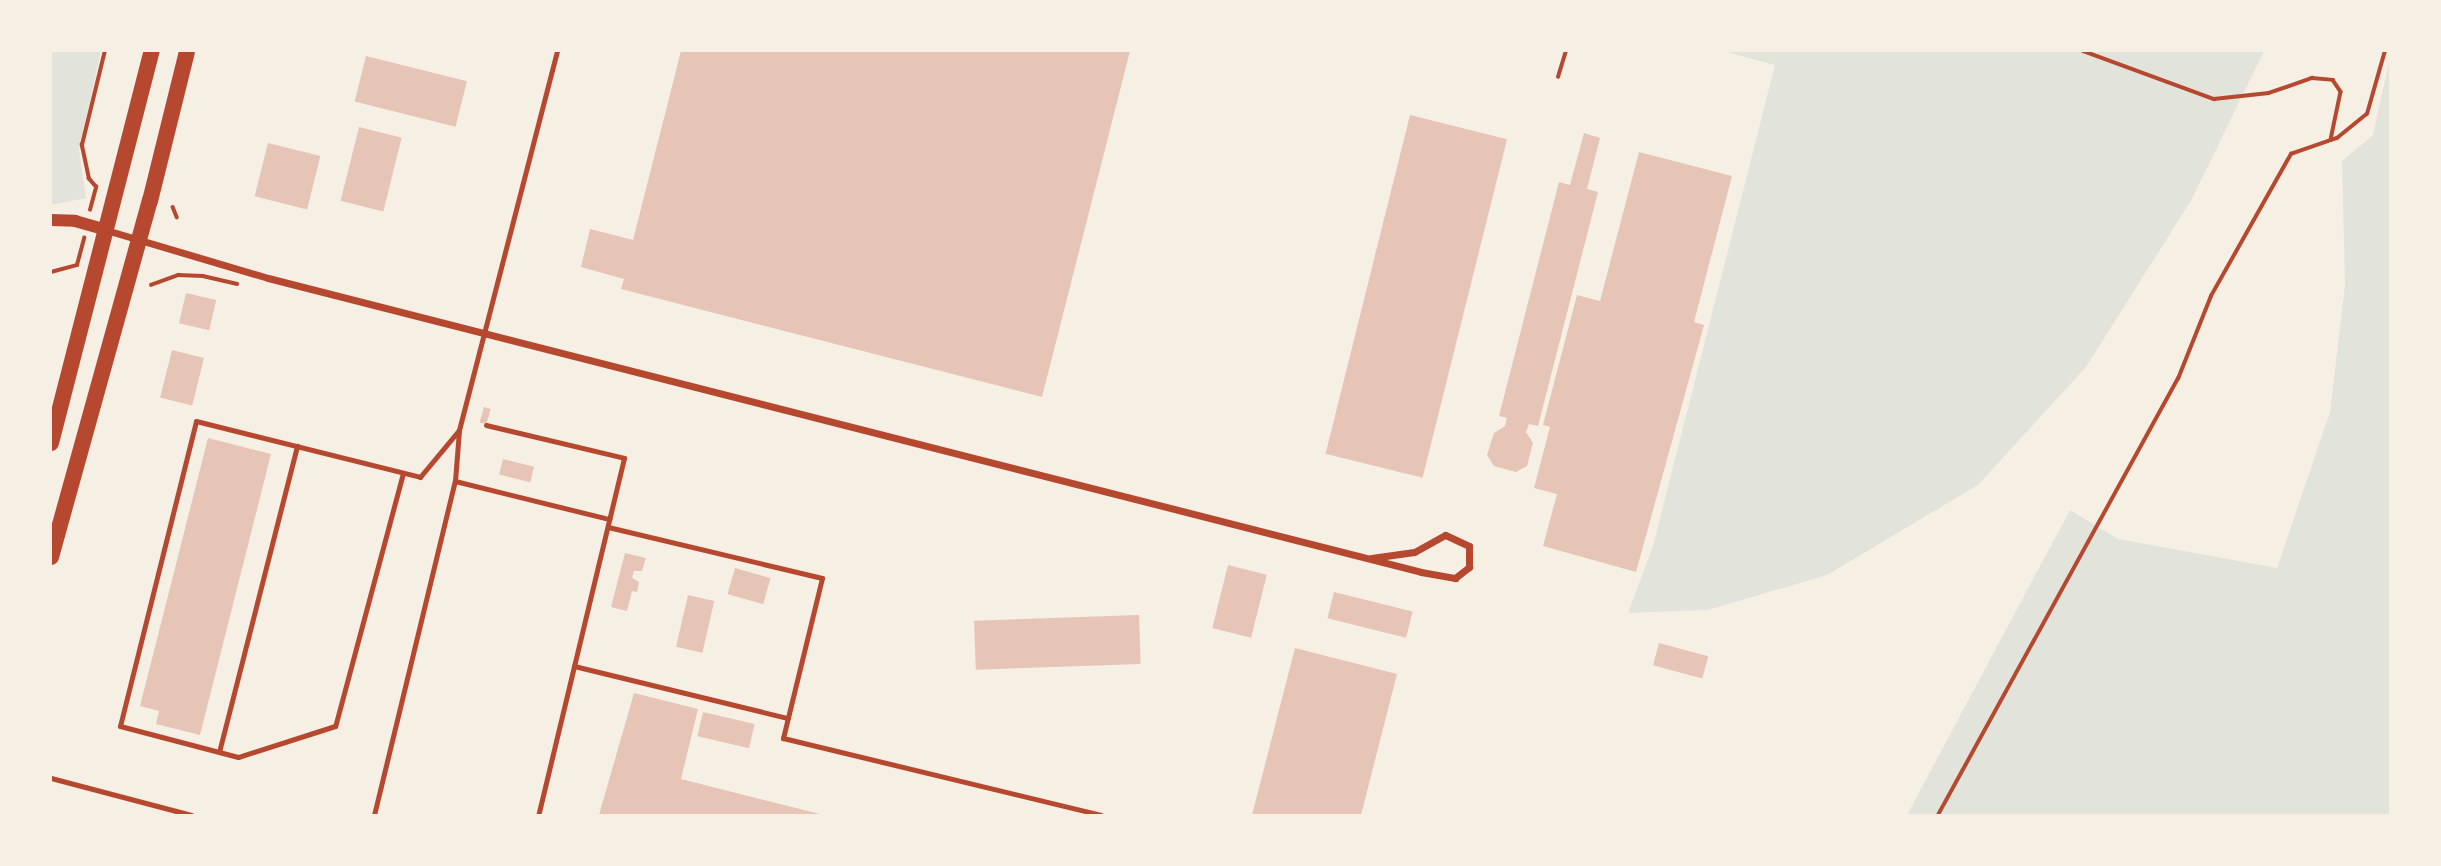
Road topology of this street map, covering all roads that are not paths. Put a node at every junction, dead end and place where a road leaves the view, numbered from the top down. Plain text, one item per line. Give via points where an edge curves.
1 (152, 51) edge
2 (187, 51) edge
3 (557, 51) edge
4 (51, 220) edge
5 (106, 230) junction
6 (139, 240) junction
7 (483, 332) junction
8 (486, 425) dead end
9 (459, 430) junction
10 (51, 443) edge
11 (297, 446) junction
12 (403, 472) junction
13 (455, 481) junction
14 (609, 519) junction
15 (608, 527) junction
16 (51, 557) edge
17 (1371, 558) junction
18 (574, 666) junction
19 (788, 718) junction
20 (219, 752) junction
21 (51, 778) edge
22 (189, 815) edge
23 (374, 815) edge
24 (538, 815) edge
25 (1101, 815) edge

1 - 5 main road
2 - 6 main road
3 - 7 lane
4 - 5 street
5 - 6 street
5 - 10 main road
6 - 7 street via 240,271
6 - 16 main road
7 - 9 lane
7 - 17 street
8 - 14 lane via 624,458
9 - 12 lane via 420,477
9 - 13 lane
11 - 12 lane
11 - 20 lane
11 - 20 lane via 196,421 120,726
12 - 20 lane via 335,726 238,757
13 - 14 lane
13 - 23 lane
14 - 15 lane
15 - 18 lane
15 - 19 lane via 822,579
17 - 17 street via 1455,578 1469,567 1469,546 1445,536 1413,552
18 - 19 lane
18 - 24 lane
19 - 25 lane via 783,738
21 - 22 lane

